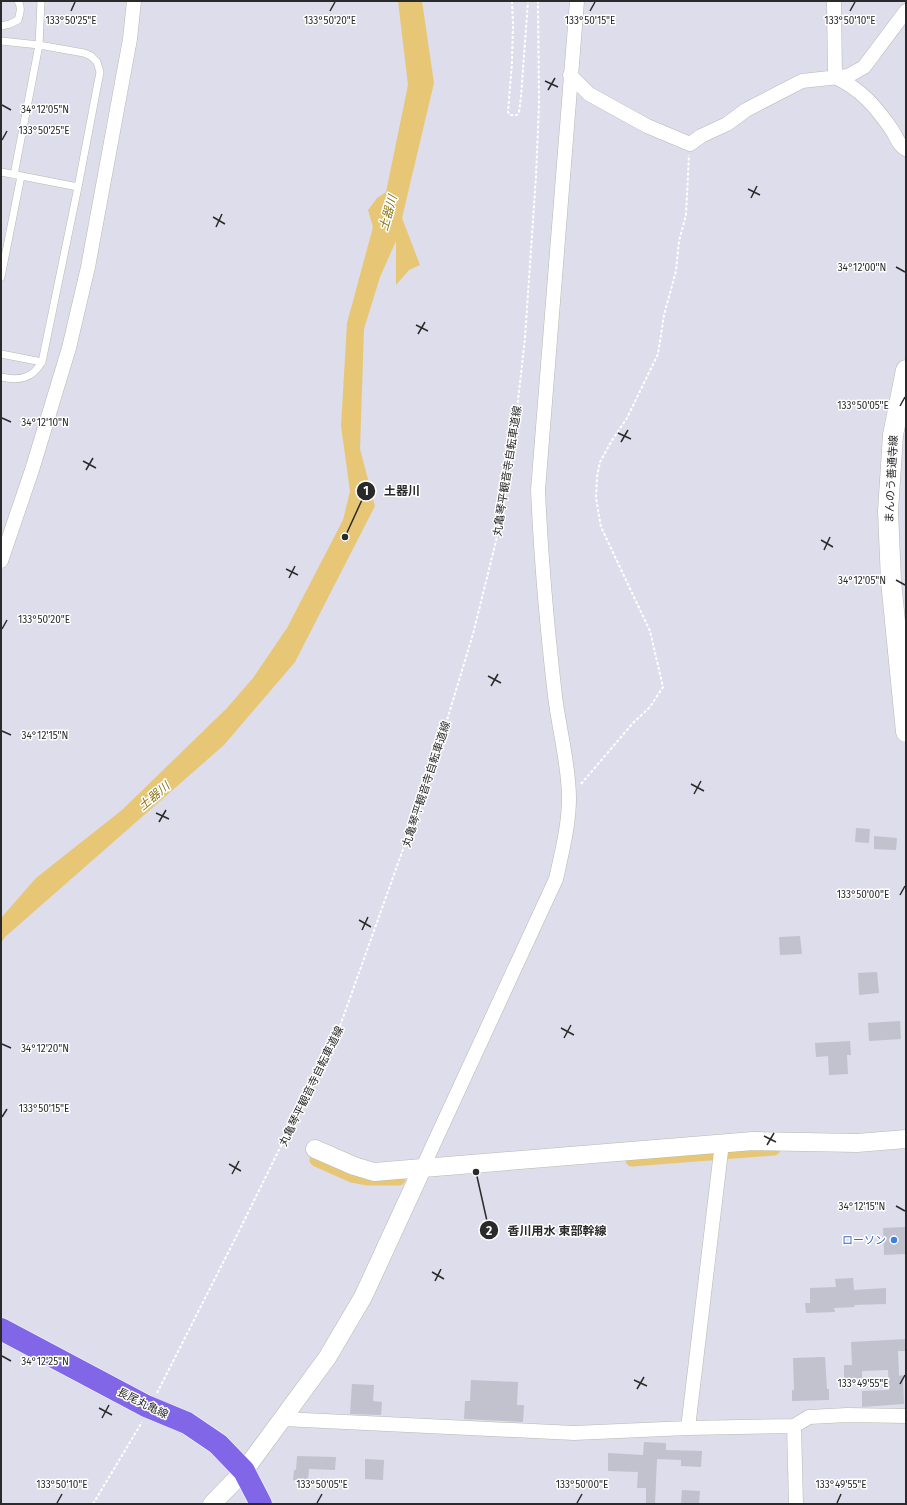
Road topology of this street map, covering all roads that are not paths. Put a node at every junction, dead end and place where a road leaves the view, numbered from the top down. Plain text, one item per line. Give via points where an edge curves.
1 (18, 1) edge
2 (41, 1) edge
3 (134, 1) edge
4 (577, 1) edge
5 (834, 1) edge
6 (906, 11) edge
7 (1, 26) edge
8 (1, 41) edge
9 (39, 45) junction
10 (570, 75) junction
11 (835, 77) junction
12 (906, 150) edge
13 (1, 172) edge
14 (17, 175) junction
15 (78, 187) junction
16 (1, 277) edge
17 (1, 354) edge
18 (42, 362) junction
19 (906, 370) edge
20 (1, 377) edge
21 (1, 560) edge
22 (901, 626) edge
23 (906, 732) edge
24 (906, 1139) edge
25 (722, 1143) junction
26 (315, 1148) dead end
27 (422, 1169) junction
28 (1, 1329) edge
29 (906, 1416) edge
30 (283, 1419) junction
31 (794, 1426) junction
32 (688, 1428) junction
33 (244, 1471) junction
34 (212, 1504) edge
35 (261, 1504) edge
36 (796, 1504) edge

1 - 7 lane via 21,12 18,20
2 - 9 lane
3 - 21 street via 130,39 89,259 69,348 32,470
4 - 10 street
5 - 11 street
6 - 11 street via 864,67 848,76
8 - 9 lane
9 - 14 lane
9 - 15 lane via 91,56 100,72
10 - 11 street via 589,94 647,126 690,144 746,110 802,81
10 - 27 street via 538,490 540,552 552,667 570,798 566,839 556,879
11 - 12 street via 850,84 865,96
13 - 14 lane
14 - 15 lane
14 - 16 lane
15 - 18 lane
17 - 18 lane
18 - 20 lane via 37,370 22,379
19 - 22 main road, まんのう善通寺線 via 893,435 888,511 891,581
22 - 23 main road, まんのう善通寺線
24 - 25 street via 857,1143
25 - 27 street
25 - 32 street
26 - 27 street via 374,1172
27 - 30 street via 363,1297 327,1358
28 - 33 main road, 長尾丸亀線 via 148,1407 187,1423 218,1444
29 - 31 street via 809,1417
30 - 32 street via 574,1433
30 - 33 street
31 - 32 street
31 - 36 street
33 - 34 street
33 - 35 main road, 長尾丸亀線

